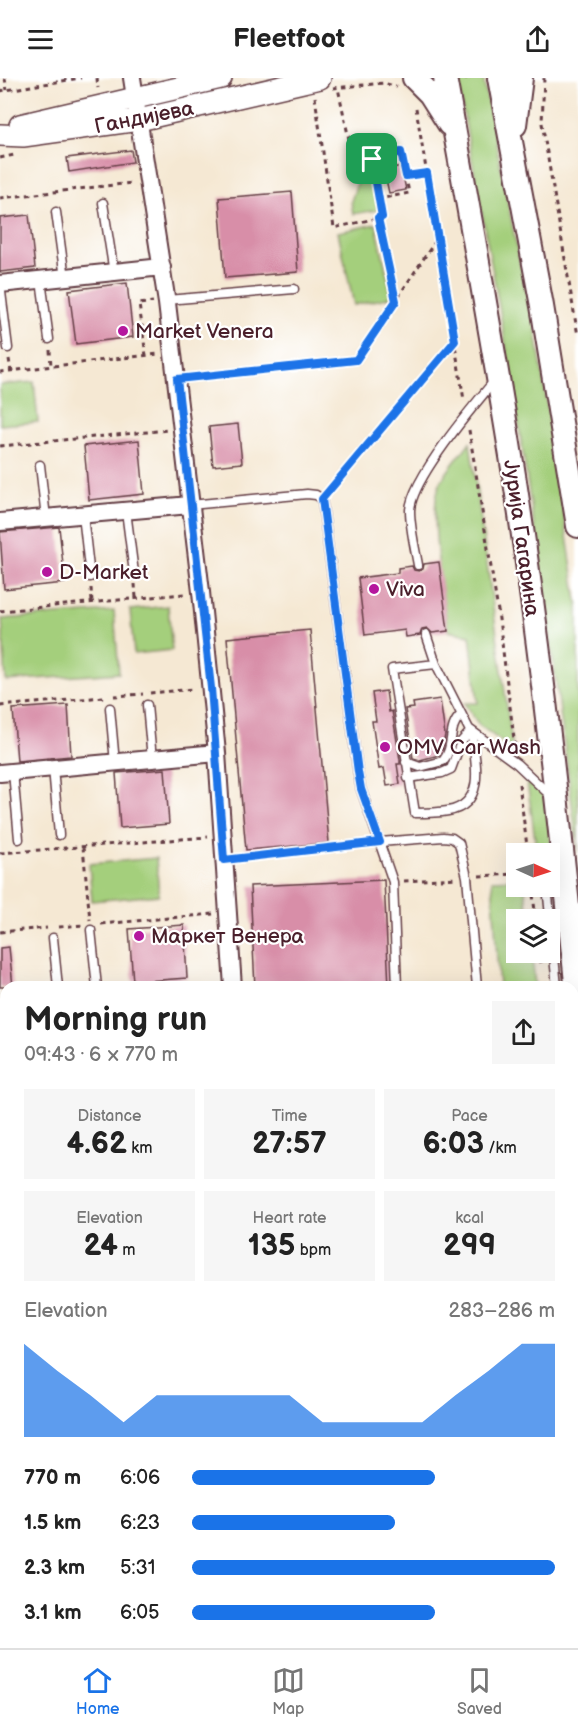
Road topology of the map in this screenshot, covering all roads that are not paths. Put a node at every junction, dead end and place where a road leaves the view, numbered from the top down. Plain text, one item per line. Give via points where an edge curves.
1 (221, 78) edge
2 (414, 78) edge
3 (445, 78) edge
4 (499, 78) edge
5 (521, 78) edge
6 (324, 86) edge
7 (134, 88) edge
8 (139, 120) junction
9 (0, 134) edge
10 (455, 136) junction
11 (513, 150) junction
12 (104, 202) dead end
13 (56, 212) dead end
14 (162, 267) junction
15 (114, 273) junction
16 (65, 278) junction
17 (41, 280) junction
18 (0, 284) edge
19 (294, 289) dead end
20 (167, 300) junction
21 (49, 339) road end
22 (8, 348) dead end
23 (498, 376) junction
24 (40, 465) dead end
25 (190, 506) junction
26 (126, 511) junction
27 (0, 513) edge
28 (83, 515) junction
29 (46, 518) junction
30 (0, 522) edge
31 (578, 526) edge
32 (418, 565) dead end
33 (134, 573) dead end
34 (90, 577) dead end
35 (426, 634) dead end
36 (436, 664) junction
37 (147, 705) dead end
38 (110, 708) dead end
39 (461, 715) junction
40 (471, 731) junction
41 (217, 753) junction
42 (152, 759) junction
43 (406, 762) junction
44 (115, 763) junction
45 (53, 768) junction
46 (6, 773) edge
47 (408, 778) junction
48 (558, 805) junction
49 (560, 830) junction
50 (59, 835) dead end
51 (19, 839) dead end
52 (380, 842) junction
53 (555, 843) edge
54 (548, 897) edge
55 (91, 927) road end
56 (53, 938) dead end
57 (57, 981) edge
58 (96, 981) edge
59 (232, 981) edge
60 (398, 981) edge
61 (476, 981) edge
62 (556, 981) edge
63 (576, 981) edge

1 - 7 street, Гандијева
2 - 10 main road via 430,94
3 - 10 main road, Јурија Гагарина
4 - 11 main road
5 - 11 main road
6 - 8 street, Гандијева
7 - 8 street
7 - 9 street, Гандијева
8 - 9 street, Гандијева via 23,136
8 - 14 street
10 - 23 main road, Јурија Гагарина
11 - 31 main road
12 - 15 lane
13 - 16 lane
14 - 15 street
14 - 20 street
15 - 16 street
16 - 17 street
17 - 18 street
17 - 21 lane
18 - 22 lane
19 - 20 lane
20 - 25 street
23 - 32 lane via 466,415 413,495 410,510
23 - 48 main road, Јурија Гагарина
24 - 29 lane
25 - 26 street
25 - 41 street
25 - 52 lane via 307,494 322,499 358,772
26 - 28 street
26 - 33 lane
27 - 30 lane
28 - 29 street
28 - 34 lane
29 - 30 street
35 - 36 lane
36 - 39 lane
36 - 43 lane via 392,669
37 - 42 lane
38 - 44 lane
39 - 40 lane
39 - 43 lane via 454,724 449,753 443,761 420,767
40 - 47 lane via 461,742 451,769
40 - 47 lane via 476,788 462,806 415,813
40 - 48 lane via 517,764
41 - 42 street
41 - 59 street
42 - 44 street
43 - 47 lane
44 - 45 street
45 - 46 street
45 - 50 lane
46 - 51 lane
48 - 49 main road, Јурија Гагарина
49 - 53 lane
49 - 63 main road, Јурија Гагарина
52 - 60 lane via 393,882
52 - 61 lane via 443,837 459,843 467,877
54 - 62 lane
55 - 58 lane
56 - 57 lane

